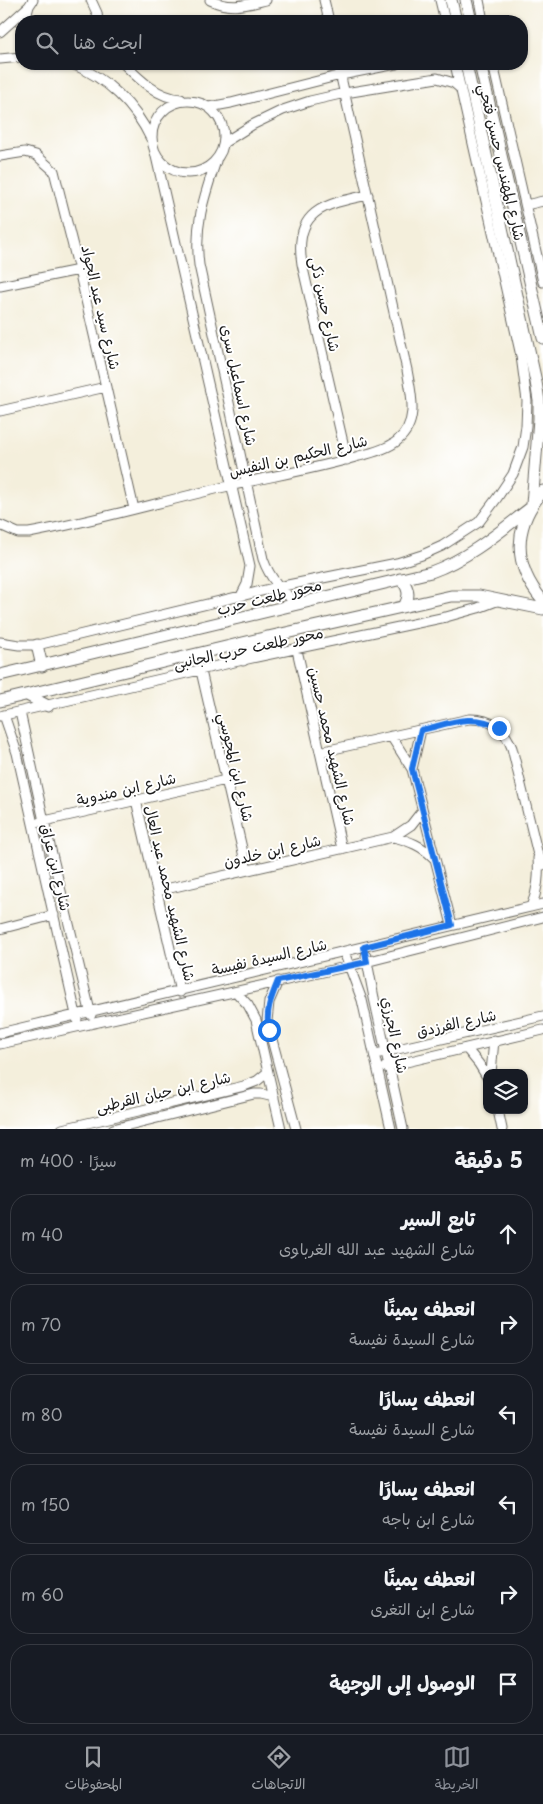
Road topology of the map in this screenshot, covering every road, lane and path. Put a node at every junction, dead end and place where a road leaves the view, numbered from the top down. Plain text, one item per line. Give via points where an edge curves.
1 (210, 0) edge
2 (266, 0) edge
3 (324, 0) edge
4 (440, 0) edge
5 (452, 0) edge
6 (466, 0) edge
7 (479, 0) edge
8 (93, 2) edge
9 (31, 3) edge
10 (18, 15) edge
11 (27, 15) edge
12 (96, 15) edge
13 (328, 15) edge
14 (444, 15) edge
15 (455, 15) edge
16 (469, 15) edge
17 (483, 15) edge
18 (15, 18) edge
19 (0, 32) edge
20 (15, 58) edge
21 (0, 59) edge
22 (87, 70) edge
23 (130, 70) edge
24 (340, 70) edge
25 (366, 70) edge
26 (456, 70) edge
27 (467, 70) edge
28 (482, 70) edge
29 (491, 70) edge
30 (494, 70) edge
31 (341, 75) junction
32 (483, 76) junction
33 (461, 89) junction
34 (345, 92) junction
35 (188, 100) junction
36 (209, 107) junction
37 (152, 142) junction
38 (225, 142) junction
39 (155, 152) junction
40 (0, 156) edge
41 (216, 160) junction
42 (489, 192) junction
43 (368, 195) junction
44 (543, 201) edge
45 (526, 205) junction
46 (79, 270) junction
47 (543, 282) edge
48 (0, 286) edge
49 (517, 317) junction
50 (543, 336) edge
51 (106, 387) junction
52 (0, 411) edge
53 (541, 420) edge
54 (347, 460) junction
55 (247, 482) junction
56 (230, 485) junction
57 (543, 491) edge
58 (530, 507) junction
59 (134, 509) junction
60 (0, 524) edge
61 (400, 579) junction
62 (278, 587) junction
63 (241, 596) junction
64 (500, 600) junction
65 (543, 601) edge
66 (297, 604) junction
67 (405, 605) junction
68 (543, 609) edge
69 (268, 637) junction
70 (0, 642) edge
71 (37, 645) junction
72 (297, 650) junction
73 (243, 660) junction
74 (42, 666) junction
75 (201, 671) junction
76 (0, 675) edge
77 (27, 695) junction
78 (0, 701) edge
79 (48, 706) junction
80 (20, 712) junction
81 (2, 716) edge
82 (421, 730) junction
83 (391, 736) junction
84 (320, 752) junction
85 (412, 769) junction
86 (226, 780) junction
87 (136, 800) junction
88 (422, 811) junction
89 (44, 821) junction
90 (33, 824) junction
91 (393, 837) junction
92 (342, 849) junction
93 (538, 850) junction
94 (435, 859) junction
95 (543, 866) edge
96 (247, 870) junction
97 (156, 891) junction
98 (543, 904) edge
99 (531, 907) junction
100 (54, 915) junction
101 (543, 918) edge
102 (452, 925) junction
103 (0, 929) edge
104 (364, 947) junction
105 (344, 952) junction
106 (367, 962) junction
107 (350, 966) junction
108 (278, 981) junction
109 (180, 992) junction
110 (236, 992) junction
111 (91, 1011) junction
112 (77, 1014) junction
113 (543, 1016) edge
114 (93, 1023) junction
115 (78, 1026) junction
116 (543, 1030) edge
117 (0, 1033) edge
118 (494, 1040) junction
119 (0, 1044) edge
120 (466, 1048) junction
121 (386, 1051) junction
122 (374, 1054) junction
123 (389, 1066) junction
124 (378, 1069) junction
125 (491, 1069) edge
126 (483, 1070) edge
127 (268, 1072) junction
128 (274, 1097) junction
129 (126, 1113) junction
130 (499, 1114) edge
131 (114, 1116) junction
132 (129, 1127) edge
133 (62, 1129) edge
134 (116, 1129) edge
135 (281, 1129) edge
136 (296, 1129) edge
137 (391, 1129) edge
138 (403, 1129) edge
139 (502, 1129) edge

1 - 2 street via 224,6
3 - 13 street
4 - 14 street
5 - 15 main road
6 - 16 main road
7 - 17 street
8 - 12 street
9 - 10 street
9 - 11 street
18 - 19 street
20 - 21 street
22 - 37 street via 122,96 136,112
23 - 35 street via 172,99
24 - 31 street, شارع الحكيم بن النفيس
25 - 31 street
26 - 33 street
27 - 42 main road, شارع المهندس حسن فتحي
28 - 32 main road, شارع المهندس حسن فتحي
29 - 32 main road
30 - 45 street
31 - 34 street, شارع الحكيم بن النفيس
31 - 36 street
32 - 50 main road, شارع المهندس حسن فتحي
33 - 34 street via 454,83 437,78
33 - 42 street
34 - 38 street via 283,110
34 - 43 street, شارع الحكيم بن النفيس
35 - 36 street via 199,101
35 - 37 street via 178,101 161,113 154,127
36 - 38 street via 222,122
37 - 39 street
38 - 41 street
39 - 41 street via 169,168 178,172 199,172
39 - 56 street, شارع اسماعيل سرى
40 - 46 street, شارع سيد عبد الجواد via 25,152 36,155 54,170
41 - 55 street, شارع اسماعيل سرى via 202,204 197,246
42 - 49 main road, شارع المهندس حسن فتحي
43 - 54 street, شارع الحكيم بن النفيس via 413,408 412,419 397,441
43 - 54 street, شارع حسن ذكى via 319,209 311,216 300,238 302,264
44 - 45 street
45 - 47 street
46 - 48 street
46 - 51 street, شارع سيد عبد الجواد
49 - 53 main road, شارع المهندس حسن فتحي via 536,382
49 - 62 street via 527,401 523,447 513,474 479,522 422,555 390,565
51 - 52 street
51 - 59 street, شارع سيد عبد الجواد
53 - 58 main road, شارع المهندس حسن فتحي
54 - 55 street, شارع الحكيم بن النفيس
55 - 56 street, شارع الحكيم بن النفيس
55 - 62 street, شارع اسماعيل سرى via 263,559
56 - 59 street, شارع الحكيم بن النفيس
56 - 63 street, شارع اسماعيل سرى via 250,566
57 - 58 main road
58 - 61 main road, محور طلعت حرب via 474,551 450,565
58 - 65 main road via 522,528 521,557 530,584
59 - 60 street, شارع الحكيم بن النفيس via 28,532 18,533
61 - 66 main road, محور طلعت حرب
61 - 67 main road via 408,588
62 - 63 street
62 - 66 street, شارع اسماعيل سرى
63 - 71 street
64 - 67 main road via 450,596
64 - 68 main road
64 - 72 street, محور طلعت حرب الجانبى via 446,617
66 - 74 main road, محور طلعت حرب
67 - 69 main road
69 - 73 main road
69 - 77 main road
70 - 71 street
71 - 74 main road
72 - 73 street, محور طلعت حرب الجانبى
72 - 84 street, شارع الشهيد محمد حسين
73 - 75 street, محور طلعت حرب الجانبى
74 - 76 main road, محور طلعت حرب
75 - 79 street, محور طلعت حرب الجانبى
75 - 86 street, شارع ابن المجوسي
77 - 78 main road
77 - 79 main road
79 - 80 street, محور طلعت حرب الجانبى
80 - 81 street, محور طلعت حرب الجانبى
80 - 89 street, شارع ابن عراق
81 - 90 street, شارع ابن عراق via 12,736
82 - 83 street
82 - 85 street
82 - 93 street via 477,719 492,724 505,734 512,748
83 - 84 street
83 - 85 street
84 - 92 street, شارع الشهيد محمد حسين
85 - 88 street
86 - 87 street, شارع ابن مندوية
86 - 96 street, شارع ابن المجوسي
87 - 89 street, شارع ابن مندوية
87 - 97 street, شارع الشهيد محمد عبد العال
88 - 91 street, شارع ابن خلدون via 411,826
88 - 94 street
89 - 90 street, شارع ابن مندوية
89 - 111 street, شارع ابن عراق
90 - 100 street, شارع ابن عراق
91 - 92 street, شارع ابن خلدون
91 - 94 street, شارع ابن خلدون via 415,843
92 - 96 street, شارع ابن خلدون
93 - 95 street
93 - 99 street via 539,875
94 - 102 street
96 - 97 street, شارع ابن خلدون
97 - 109 street, شارع الشهيد محمد عبد العال
98 - 99 street, شارع السيدة نفيسة
99 - 102 street, شارع السيدة نفيسة
100 - 103 street
100 - 112 street, شارع ابن عراق
101 - 106 street, شارع السيدة نفيسة
102 - 104 street, شارع السيدة نفيسة
104 - 105 street, شارع السيدة نفيسة
104 - 106 street, شارع الجرزي
105 - 107 street, شارع الجرزي
105 - 109 street, شارع السيدة نفيسة
106 - 107 street, شارع السيدة نفيسة
106 - 121 street, شارع الجرزي
107 - 108 street, شارع السيدة نفيسة
107 - 122 street, شارع الجرزي via 362,1000
108 - 110 street, شارع السيدة نفيسة
108 - 136 street via 269,1002 267,1021
109 - 111 street, شارع السيدة نفيسة
110 - 114 street, شارع السيدة نفيسة
110 - 127 street via 253,1012
111 - 112 street, شارع السيدة نفيسة
111 - 114 street, شارع ابن عراق
112 - 115 street, شارع ابن عراق
112 - 117 street, شارع السيدة نفيسة
113 - 121 street, شارع الفرزدق
114 - 115 street, شارع السيدة نفيسة
115 - 119 street, شارع السيدة نفيسة
116 - 118 street, شارع الفرزدق
118 - 120 street, شارع الفرزدق
118 - 125 street
120 - 123 street, شارع الفرزدق
120 - 126 street
121 - 122 street, شارع الفرزدق
121 - 123 street, شارع الجرزي
122 - 124 street, شارع الجرزي
123 - 124 street, شارع الفرزدق
123 - 138 street, شارع الجرزي
124 - 137 street, شارع الجرزي
127 - 128 street
127 - 129 street, شارع ابن حيان القرطبى via 244,1086
128 - 132 street, شارع ابن حيان القرطبى via 254,1094
128 - 135 street
129 - 131 street, شارع ابن حيان القرطبى
129 - 132 street
130 - 139 street
131 - 133 street, شارع ابن حيان القرطبى
131 - 134 street
132 - 134 street, شارع ابن حيان القرطبى

